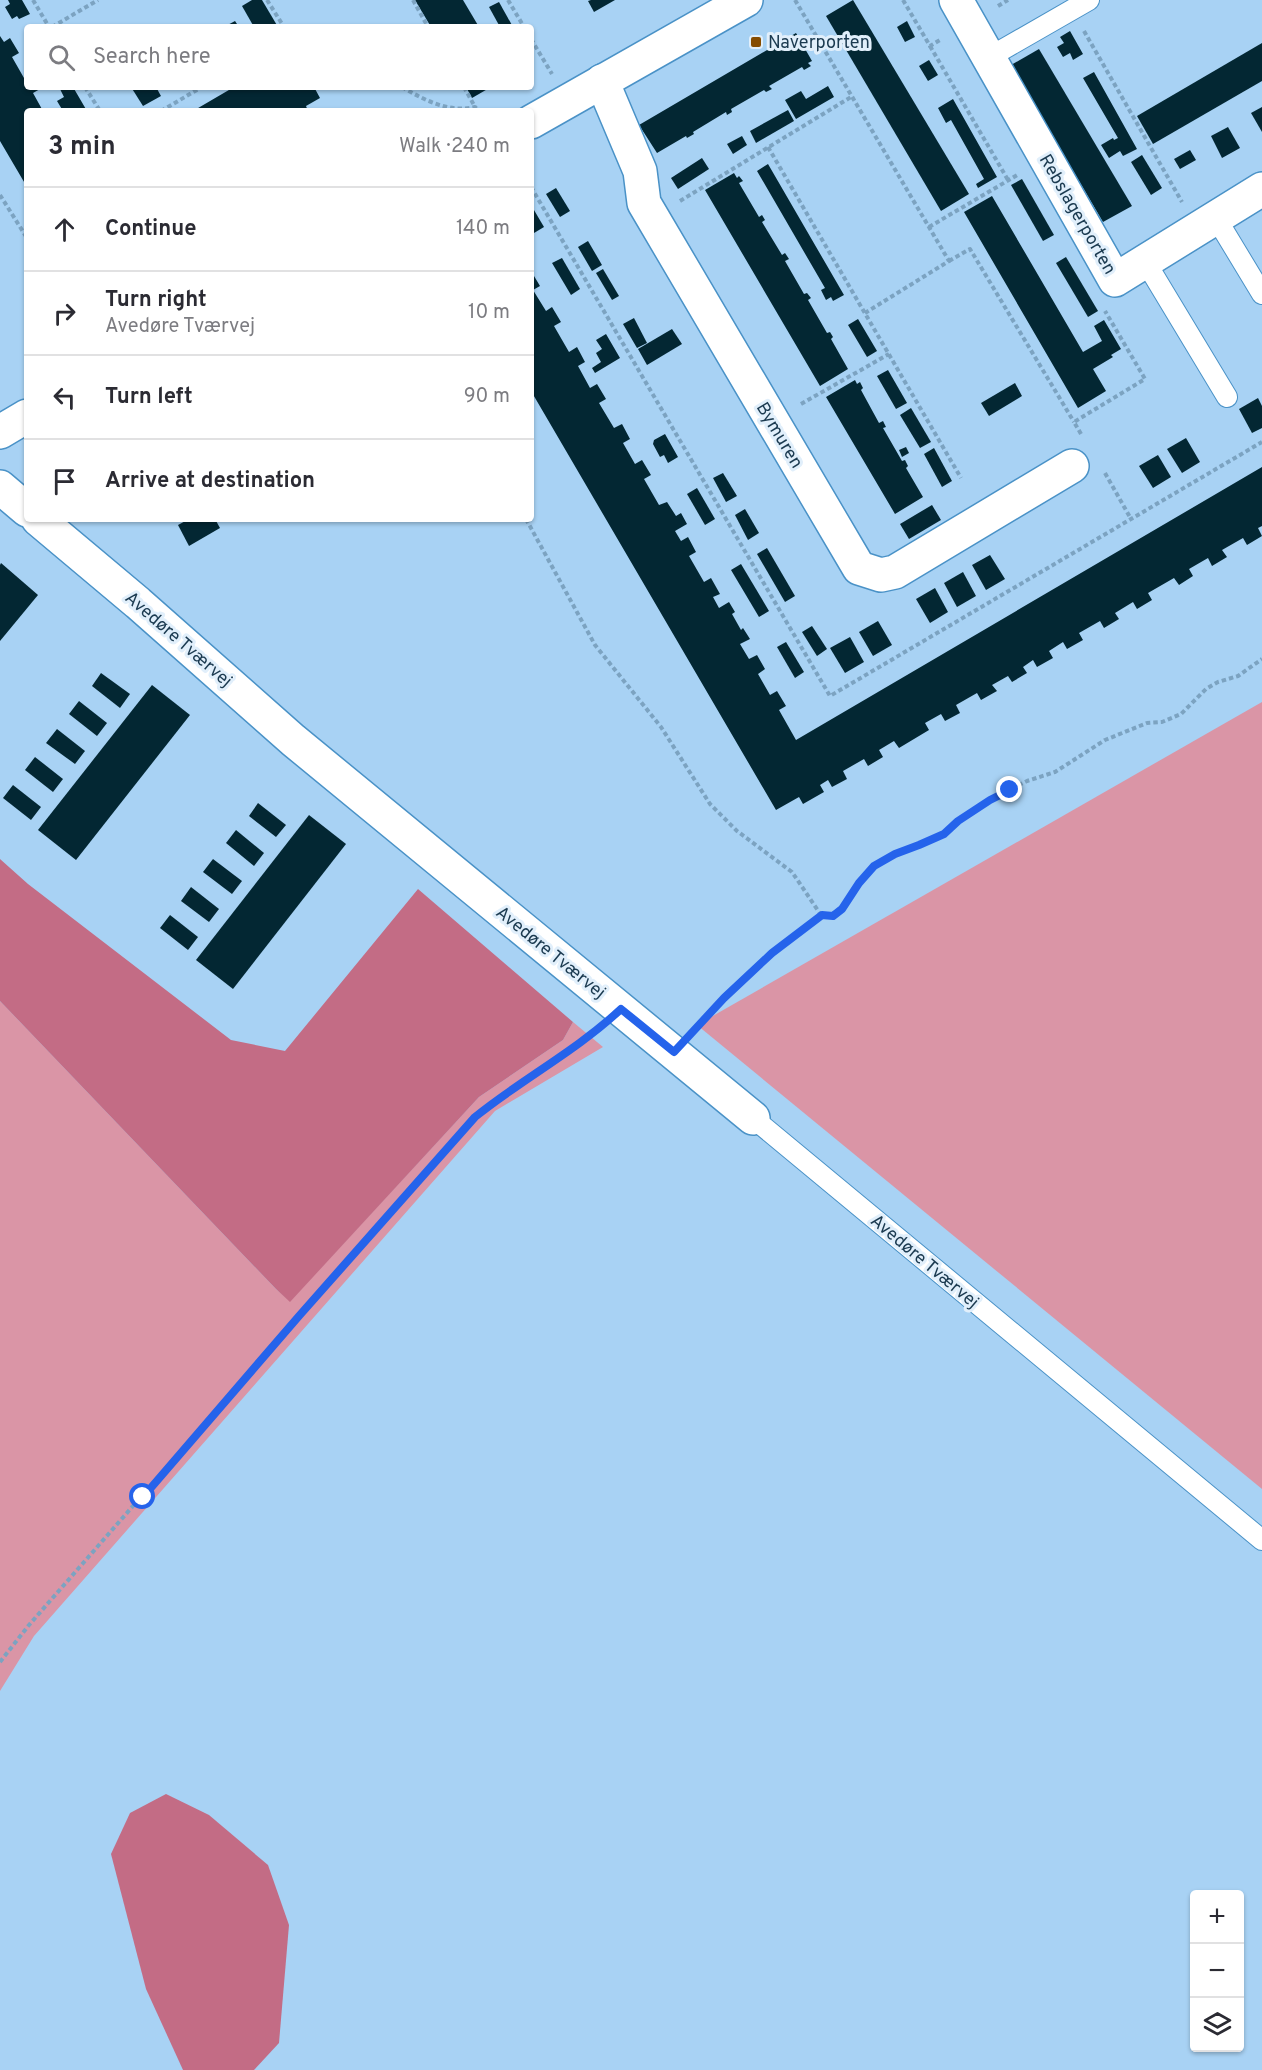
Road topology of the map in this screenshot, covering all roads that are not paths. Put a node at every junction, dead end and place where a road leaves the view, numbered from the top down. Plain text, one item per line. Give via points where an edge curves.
1 (746, 0) edge
2 (956, 0) edge
3 (1080, 5) edge
4 (988, 58) junction
5 (602, 81) junction
6 (534, 120) edge
7 (1262, 189) edge
8 (1207, 223) junction
9 (1145, 261) junction
10 (1262, 294) edge
11 (1227, 397) dead end
12 (24, 418) edge
13 (0, 432) edge
14 (1087, 459) road end
15 (0, 487) edge
16 (24, 507) edge
17 (42, 522) edge
18 (753, 1118) joint
19 (1262, 1540) edge

1 - 5 street
2 - 4 street, Rebslagerporten
3 - 4 lane
4 - 9 street, Rebslagerporten via 1115,280
5 - 6 street
5 - 14 street, Bymuren via 640,171 644,203 859,568 881,575 895,572
7 - 8 street, Rebslagerporten
8 - 9 street, Rebslagerporten
8 - 10 lane
9 - 11 lane
12 - 13 street
15 - 16 street
17 - 18 street, Avedøre Tværvej via 293,740
18 - 19 lane, Avedøre Tværvej

